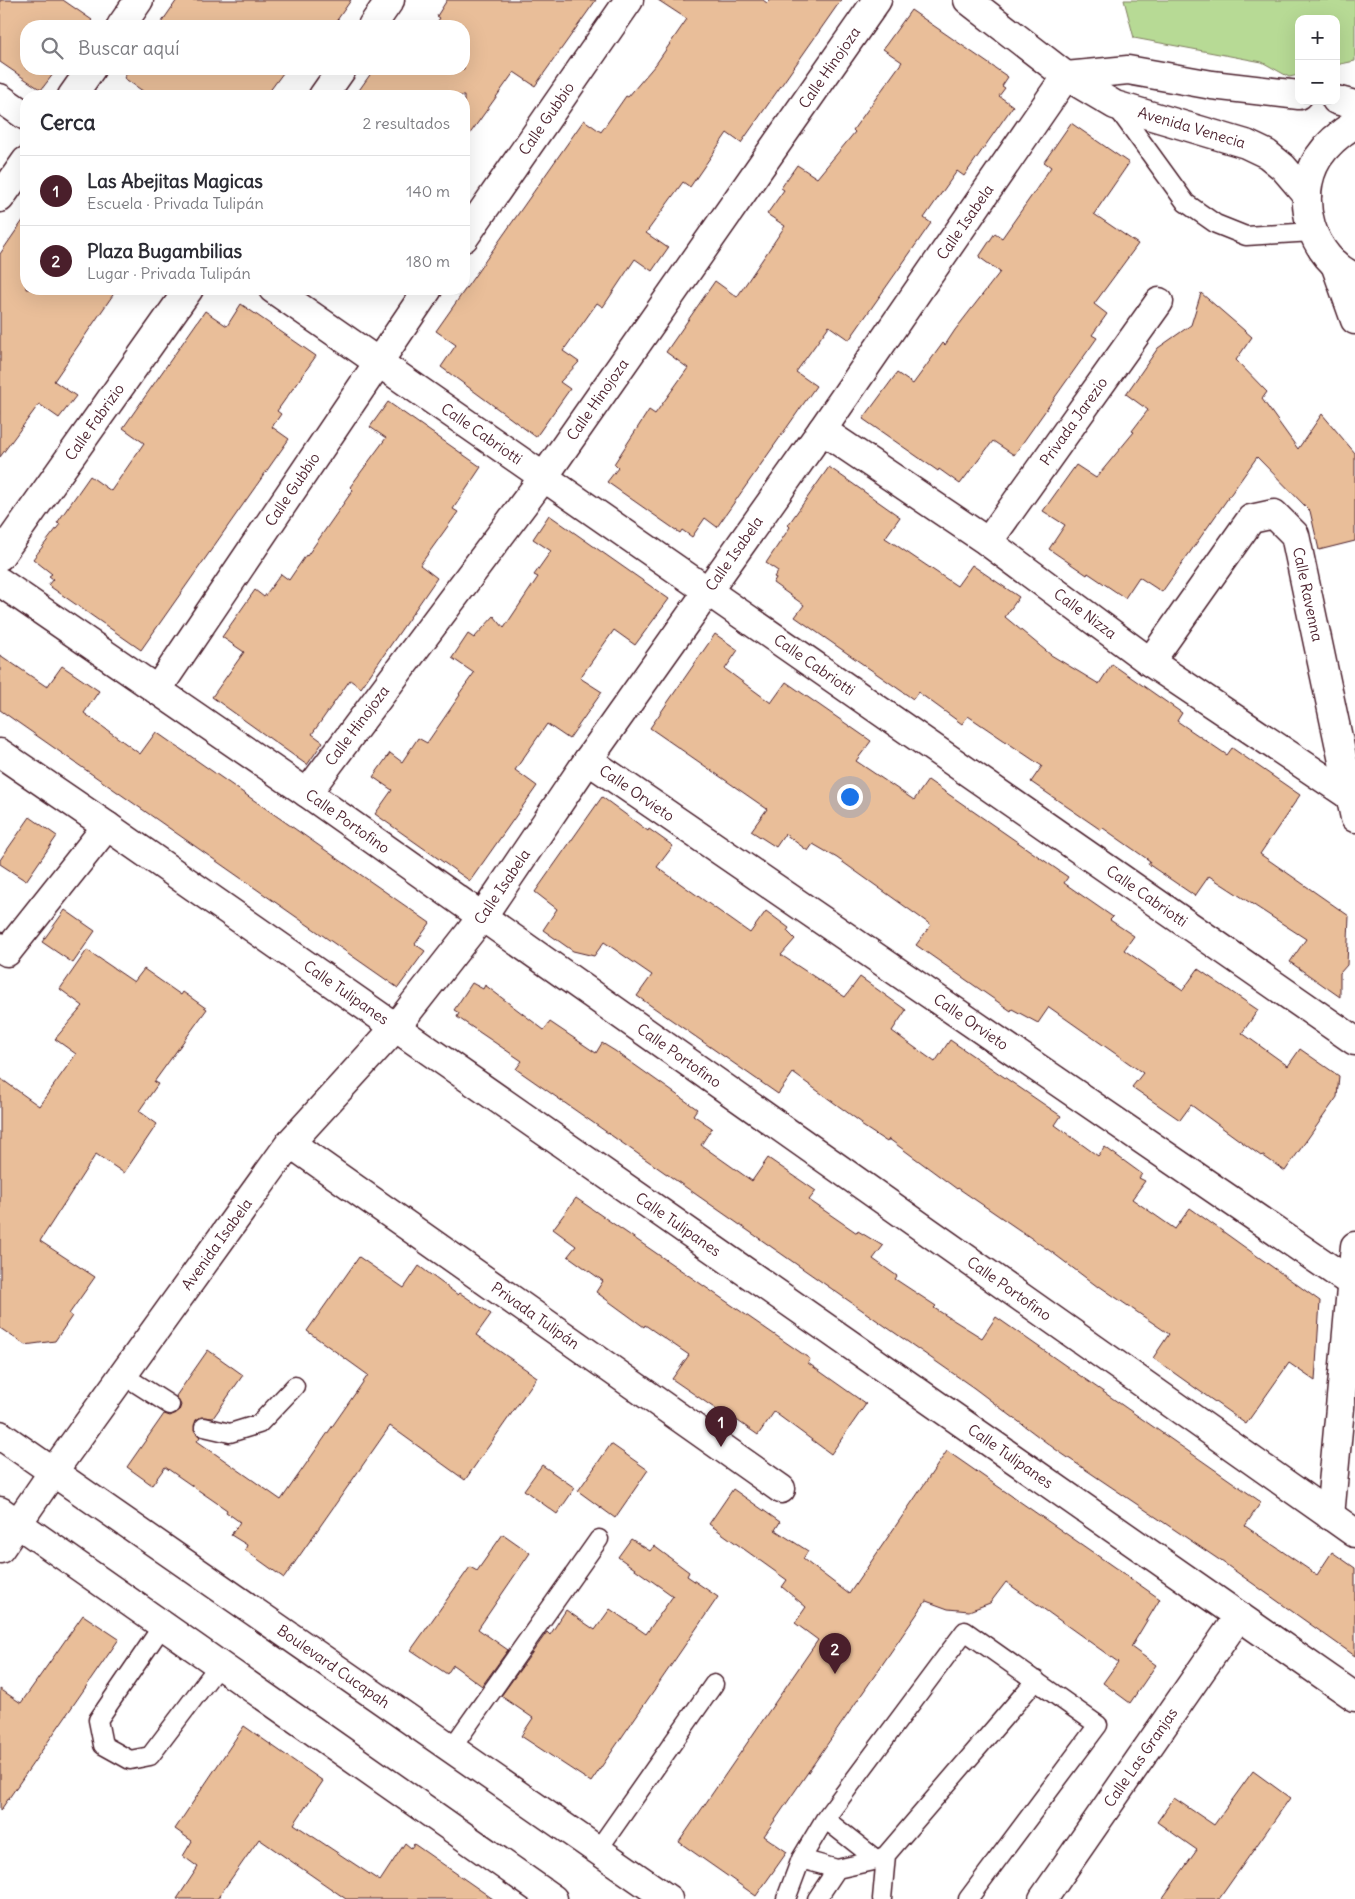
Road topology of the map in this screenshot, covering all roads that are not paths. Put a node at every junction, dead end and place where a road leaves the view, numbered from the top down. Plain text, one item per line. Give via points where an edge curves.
1 (140, 0) edge
2 (390, 0) edge
3 (629, 0) edge
4 (877, 0) edge
5 (968, 0) edge
6 (125, 20) edge
7 (376, 20) edge
8 (87, 75) edge
9 (338, 75) edge
10 (1066, 76) junction
11 (76, 90) edge
12 (327, 90) edge
13 (1295, 95) edge
14 (0, 98) edge
15 (1340, 101) edge
16 (1355, 105) edge
17 (1115, 106) junction
18 (20, 112) edge
19 (1355, 124) edge
20 (20, 170) edge
21 (1307, 195) junction
22 (0, 198) edge
23 (470, 229) edge
24 (1313, 232) junction
25 (1345, 271) edge
26 (185, 295) edge
27 (281, 295) edge
28 (424, 295) edge
29 (1159, 302) dead end
30 (1355, 320) edge
31 (377, 363) junction
32 (822, 430) junction
33 (543, 478) junction
34 (988, 542) junction
35 (0, 556) edge
36 (0, 582) edge
37 (707, 590) junction
38 (1150, 662) junction
39 (156, 690) junction
40 (0, 753) edge
41 (588, 760) junction
42 (307, 793) junction
43 (1353, 807) edge
44 (107, 826) junction
45 (482, 916) junction
46 (0, 947) edge
47 (395, 1028) junction
48 (1355, 1041) edge
49 (290, 1143) junction
50 (1355, 1246) edge
51 (1352, 1284) junction
52 (123, 1375) junction
53 (295, 1386) dead end
54 (170, 1405) dead end
55 (204, 1427) dead end
56 (0, 1435) edge
57 (53, 1472) junction
58 (780, 1488) dead end
59 (1330, 1516) junction
60 (9, 1517) edge
61 (1355, 1533) edge
62 (599, 1539) dead end
63 (0, 1549) edge
64 (1239, 1616) junction
65 (162, 1625) junction
66 (219, 1665) junction
67 (1036, 1680) junction
68 (714, 1684) dead end
69 (1355, 1697) edge
70 (451, 1749) junction
71 (825, 1819) junction
72 (598, 1851) junction
73 (881, 1858) junction
74 (801, 1859) junction
75 (837, 1869) junction
76 (553, 1899) edge
77 (668, 1899) edge
78 (786, 1899) edge
79 (817, 1899) edge
80 (882, 1899) edge
81 (968, 1899) edge
82 (1044, 1899) edge

1 - 6 street
2 - 7 street
3 - 23 street, Calle Gubbio
4 - 33 street, Calle Hinojoza
5 - 10 street, Avenida Venecia
8 - 11 street
9 - 12 street
10 - 13 street via 1128,70 1212,85
10 - 17 street, Avenida Venecia
10 - 32 street, Calle Isabela
14 - 18 street
15 - 16 street
17 - 21 street, Avenida Venecia via 1246,144 1267,154 1283,167
17 - 24 lane via 1186,203 1216,224 1246,236
19 - 21 street via 1328,144 1317,160
20 - 22 street
21 - 24 street
24 - 25 street via 1322,250
25 - 30 street
26 - 35 street, Calle Fabrizio
27 - 31 street, Calle Cabriotti
28 - 31 street, Calle Gubbio
29 - 34 street, Privada Jarezio
31 - 33 street, Calle Cabriotti
31 - 39 street, Calle Gubbio
32 - 34 street, Calle Nizza
32 - 37 street, Calle Isabela
33 - 37 street, Calle Cabriotti
33 - 42 street, Calle Hinojoza
34 - 38 street, Calle Nizza
36 - 39 street, Calle Portofino
37 - 41 street, Calle Isabela
37 - 48 street, Calle Cabriotti
38 - 43 street, Calle Nizza
38 - 43 street, Calle Ravenna via 1251,519 1274,514 1295,535
39 - 42 street, Calle Portofino
40 - 44 street, Calle Tulipanes
41 - 45 street, Calle Isabela
41 - 51 street, Calle Orvieto
42 - 45 street, Calle Portofino
44 - 46 street via 7,952
44 - 47 street, Calle Tulipanes
45 - 47 street, Calle Isabela
45 - 59 street, Calle Portofino
47 - 49 street, Avenida Isabela
47 - 64 street, Calle Tulipanes
49 - 52 street, Avenida Isabela
49 - 58 street, Privada Tulipán
50 - 51 street
51 - 59 street
52 - 54 lane
52 - 57 street, Avenida Isabela
53 - 55 lane via 259,1424 230,1434
56 - 57 street, Boulevard Cucapah
57 - 60 street, Avenida Isabela
57 - 70 street, Boulevard Cucapah
59 - 61 street, Calle Portofino
60 - 63 street, Avenida Isabela
60 - 65 street
62 - 70 lane
64 - 69 street, Calle Tulipanes
64 - 82 street, Calle Las Granjas
65 - 66 street
65 - 66 lane via 98,1720 103,1745 130,1760 150,1756
66 - 76 street
67 - 71 lane via 964,1631
67 - 73 lane
67 - 81 lane via 1098,1725
68 - 72 lane
70 - 72 street, Boulevard Cucapah
71 - 73 lane
71 - 74 lane
72 - 77 street, Boulevard Cucapah
73 - 75 lane
73 - 80 lane
74 - 75 lane
74 - 78 lane
75 - 79 lane

